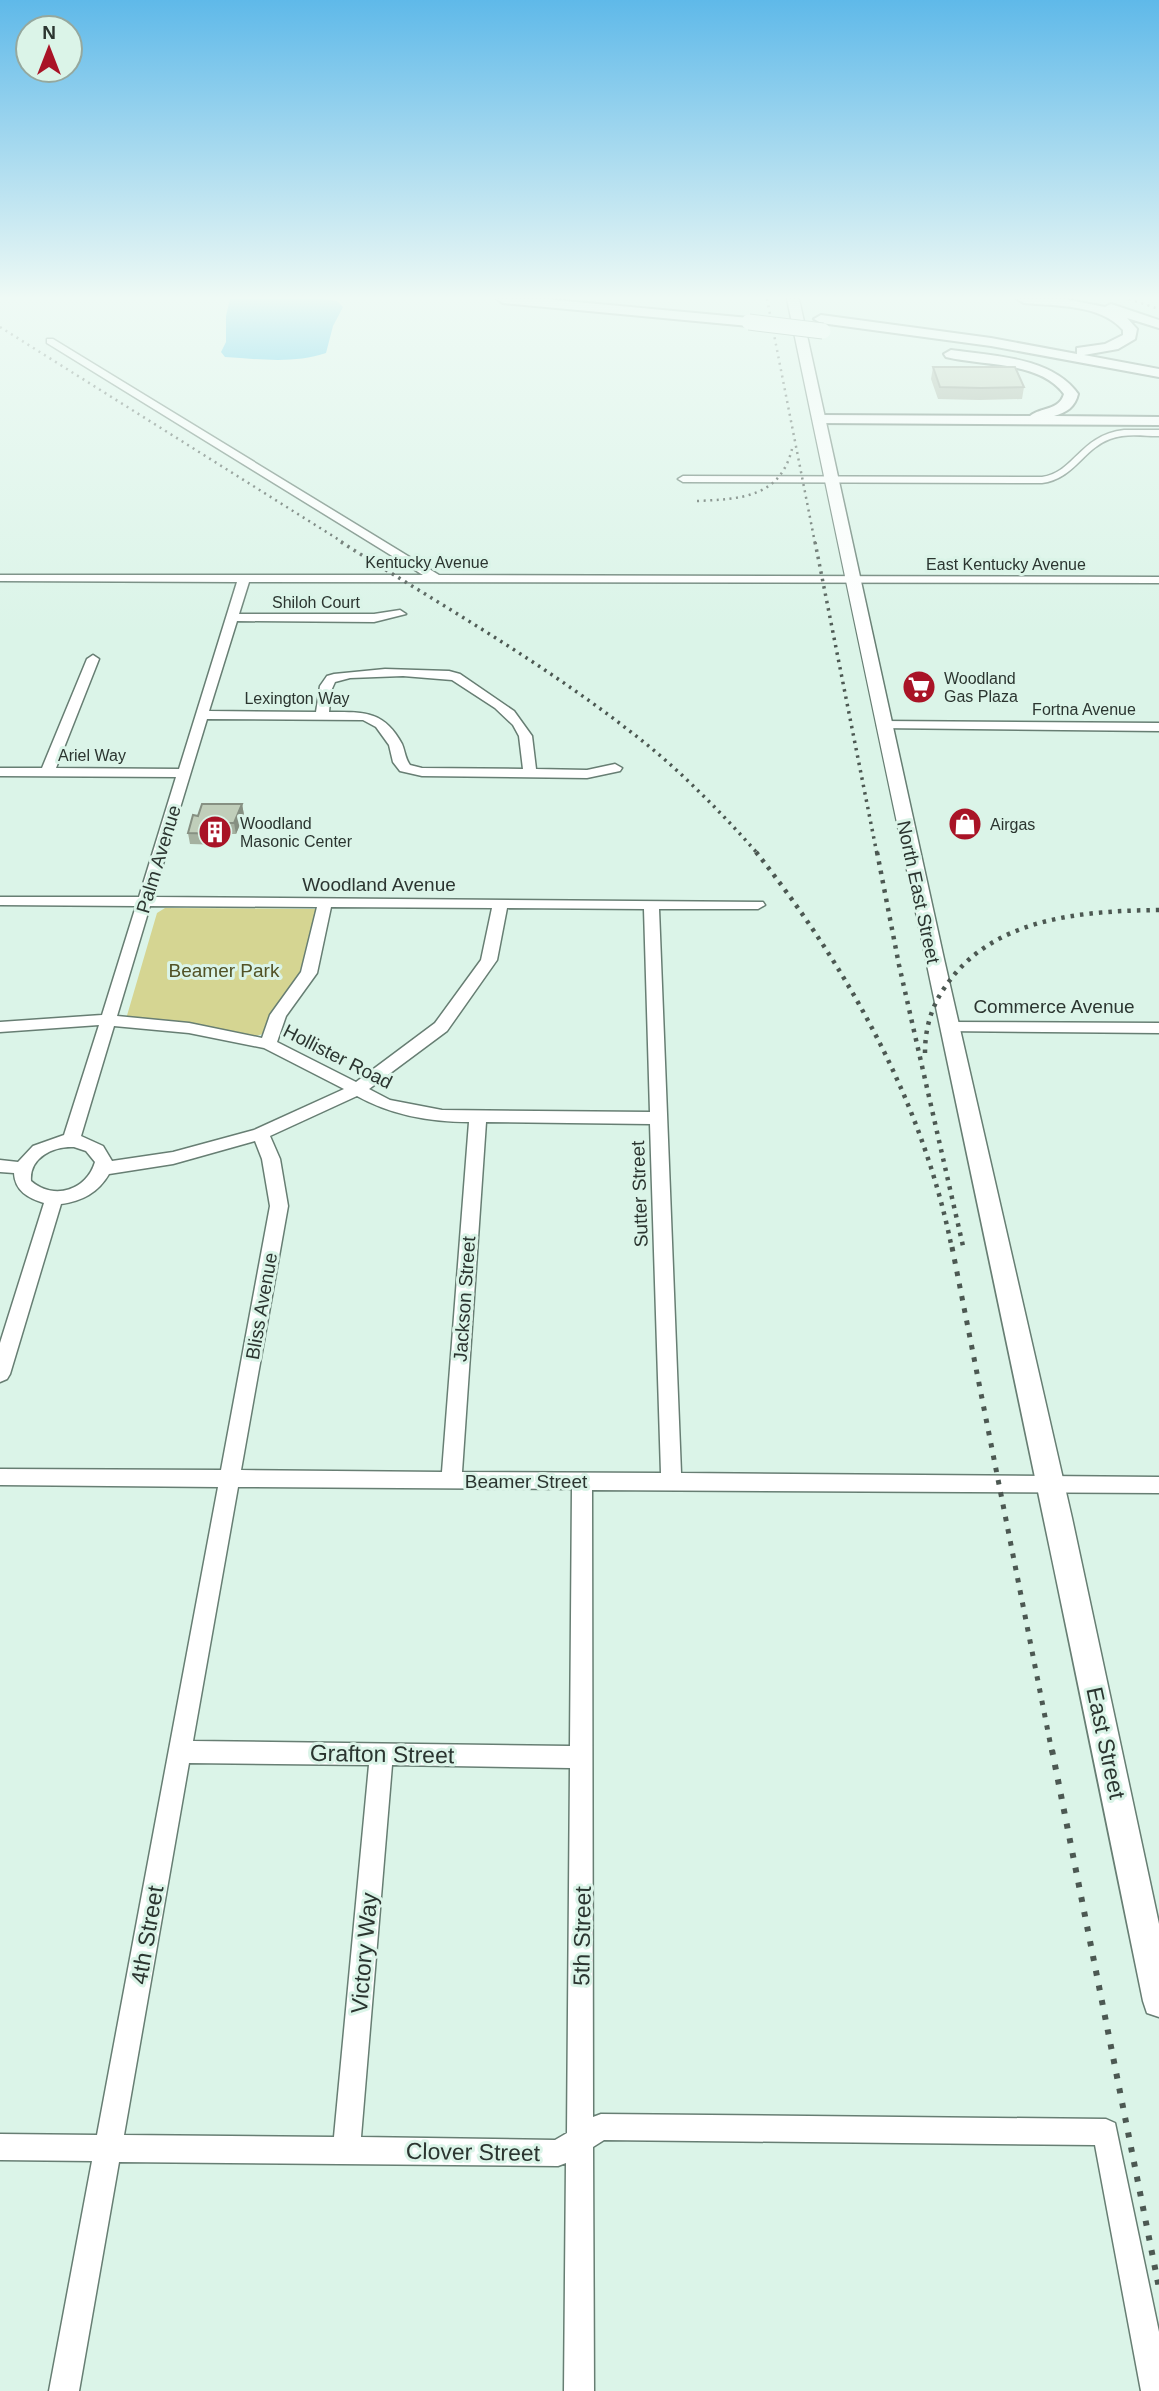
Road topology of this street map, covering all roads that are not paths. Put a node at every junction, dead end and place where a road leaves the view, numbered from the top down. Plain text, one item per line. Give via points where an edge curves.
1 (163, 411) edge
2 (818, 411) edge
3 (1055, 411) edge
4 (820, 419) junction
5 (1004, 419) junction
6 (1159, 421) edge
7 (1159, 433) edge
8 (682, 479) dead end
9 (833, 481) junction
10 (0, 578) edge
11 (244, 578) junction
12 (435, 578) junction
13 (854, 579) junction
14 (1159, 580) edge
15 (400, 614) dead end
16 (232, 617) junction
17 (93, 659) dead end
18 (202, 715) junction
19 (321, 715) junction
20 (883, 726) junction
21 (1159, 727) edge
22 (615, 768) dead end
23 (0, 772) edge
24 (47, 773) junction
25 (184, 773) junction
26 (530, 774) junction
27 (0, 901) edge
28 (144, 901) junction
29 (325, 902) junction
30 (500, 904) junction
31 (651, 904) junction
32 (758, 905) dead end
33 (109, 1020) junction
34 (0, 1027) edge
35 (949, 1027) junction
36 (1159, 1028) edge
37 (268, 1044) junction
38 (356, 1090) junction
39 (478, 1117) junction
40 (658, 1118) junction
41 (260, 1134) junction
42 (72, 1141) junction
43 (0, 1166) edge
44 (22, 1168) junction
45 (103, 1169) junction
46 (54, 1198) junction
47 (0, 1374) edge
48 (0, 1477) edge
49 (229, 1479) junction
50 (451, 1481) junction
51 (582, 1482) junction
52 (671, 1482) junction
53 (1052, 1484) junction
54 (1159, 1485) edge
55 (181, 1752) junction
56 (382, 1754) junction
57 (583, 1757) junction
58 (1159, 2001) edge
59 (580, 2140) junction
60 (0, 2147) edge
61 (107, 2148) junction
62 (346, 2151) junction
63 (64, 2391) edge
64 (579, 2391) edge
65 (1156, 2391) edge

1 - 12 street
2 - 4 main road, North East Street
3 - 5 highway
4 - 5 highway
4 - 9 main road, North East Street
5 - 6 highway
7 - 9 street via 1105,437 1053,478
8 - 9 street
9 - 13 main road, North East Street
10 - 11 street, Kentucky Avenue
11 - 12 street, Kentucky Avenue
11 - 16 street, Palm Avenue
12 - 13 street, Kentucky Avenue
13 - 14 street, East Kentucky Avenue
13 - 20 main road, North East Street
15 - 16 street, Shiloh Court via 374,618
16 - 18 street, Palm Avenue
17 - 24 street
18 - 19 street, Lexington Way
18 - 25 street, Palm Avenue
19 - 26 street, Lexington Way via 375,719 410,771
19 - 26 street via 325,686 337,676 456,677 514,718 528,740
20 - 21 street, Fortna Avenue
20 - 35 main road, North East Street
22 - 26 street via 587,774
23 - 24 street, Ariel Way
24 - 25 street, Ariel Way
25 - 28 street, Palm Avenue
27 - 28 street, Woodland Avenue
28 - 29 street, Woodland Avenue
28 - 33 street, Palm Avenue
29 - 30 street, Woodland Avenue
29 - 37 street via 309,973 278,1015
30 - 31 street, Woodland Avenue
30 - 38 street via 489,960 441,1027
31 - 32 street, Woodland Avenue
31 - 40 street, Sutter Street
33 - 34 street, Hollister Road
33 - 37 street, Hollister Road via 189,1028
33 - 42 street, Palm Avenue
35 - 36 street, Commerce Avenue
35 - 53 main road, North East Street
37 - 38 street, Hollister Road
38 - 39 street, Hollister Road via 386,1105 415,1112
38 - 41 street
39 - 40 street, Hollister Road
39 - 50 street, Jackson Street
40 - 52 street, Sutter Street
41 - 45 street via 173,1158
41 - 49 street, Bliss Avenue via 271,1159 279,1206
42 - 44 street via 41,1149
42 - 45 street via 97,1149
43 - 44 street
44 - 46 street via 28,1189
45 - 46 street via 94,1184
46 - 47 street
48 - 49 street, Beamer Street
49 - 50 street, Beamer Street
49 - 55 street, 4th Street
50 - 51 street, Beamer Street
51 - 52 street, Beamer Street
51 - 57 street, 5th Street
52 - 53 street, Beamer Street
53 - 54 street, Beamer Street
53 - 58 main road, East Street
55 - 56 street, Grafton Street
55 - 61 street, 4th Street
56 - 57 street, Grafton Street
56 - 62 street, Victory Way
57 - 59 street, 5th Street
59 - 62 street, Clover Street via 558,2153
59 - 64 street, 5th Street
59 - 65 street, Clover Street via 601,2127 1106,2132
60 - 61 street, Clover Street
61 - 62 street, Clover Street
61 - 63 street, 4th Street

